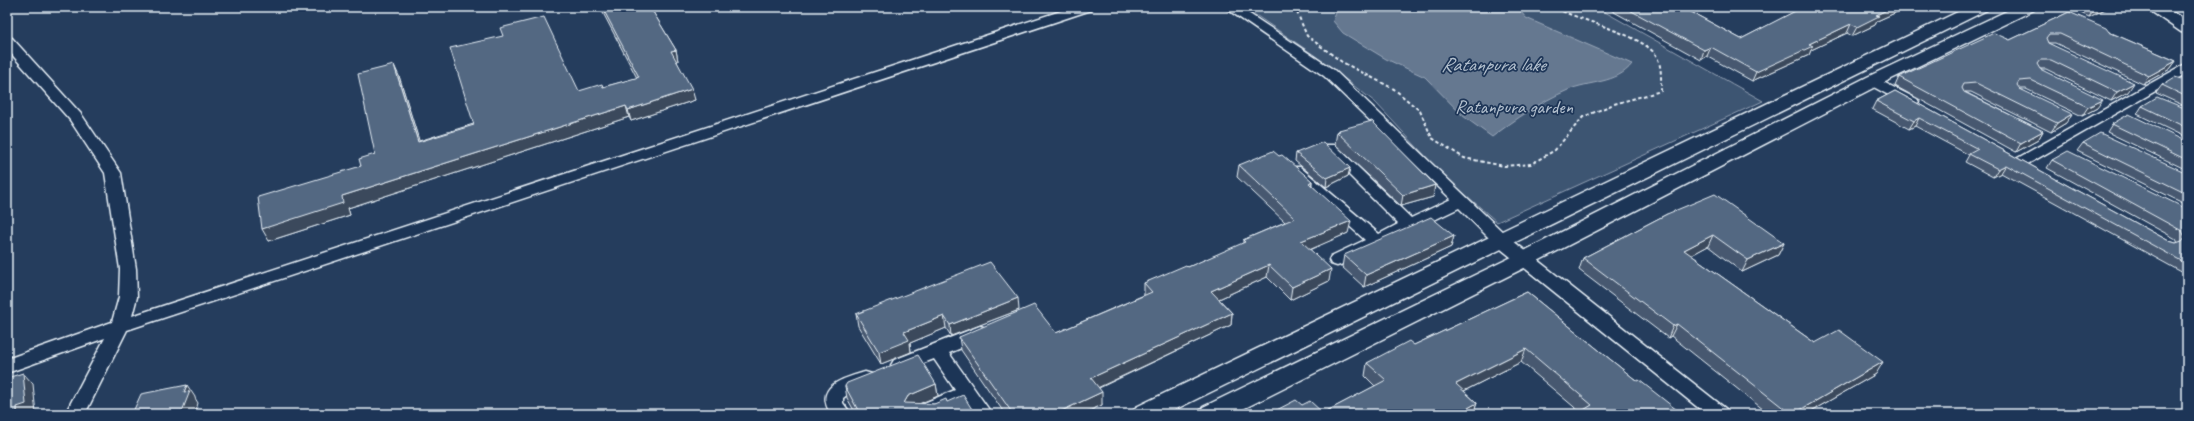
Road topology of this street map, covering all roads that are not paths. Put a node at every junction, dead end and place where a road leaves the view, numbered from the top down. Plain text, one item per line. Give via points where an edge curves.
1 (1086, 7) edge
2 (1230, 7) edge
3 (1981, 7) edge
4 (2153, 7) edge
5 (2174, 7) edge
6 (2019, 9) edge
7 (2187, 14) edge
8 (2187, 28) edge
9 (10, 49) edge
10 (2185, 68) edge
11 (2169, 70) junction
12 (1873, 81) junction
13 (2187, 86) edge
14 (2100, 102) edge
15 (2113, 109) junction
16 (1927, 110) edge
17 (2127, 116) edge
18 (1330, 148) edge
19 (2007, 154) edge
20 (2020, 162) junction
21 (1288, 164) edge
22 (2034, 169) edge
23 (1461, 201) junction
24 (1409, 226) junction
25 (1377, 241) junction
26 (1502, 241) junction
27 (1337, 260) dead end
28 (1525, 260) junction
29 (120, 326) junction
30 (995, 327) edge
31 (937, 350) junction
32 (7, 366) edge
33 (967, 393) junction
34 (75, 414) edge
35 (841, 414) edge
36 (917, 414) edge
37 (982, 414) edge
38 (1144, 414) edge
39 (1211, 414) edge
40 (1719, 414) edge

1 - 29 street
2 - 23 street via 1329,73
3 - 26 street
4 - 8 street
5 - 7 street
6 - 12 street
9 - 29 street via 76,117 113,174 128,270 128,297
10 - 11 street
11 - 13 street
11 - 15 street via 2142,92
12 - 16 street
12 - 28 street
14 - 15 street
15 - 17 street
15 - 20 street
18 - 24 street
19 - 20 street
20 - 22 street
21 - 25 street
23 - 24 street
23 - 26 street
24 - 25 street
25 - 27 street
26 - 28 street
26 - 38 street
28 - 39 street
28 - 40 street
29 - 32 street
29 - 34 street
30 - 31 street
31 - 33 street
31 - 35 street via 846,387 835,395 834,403
33 - 36 street
33 - 37 street

